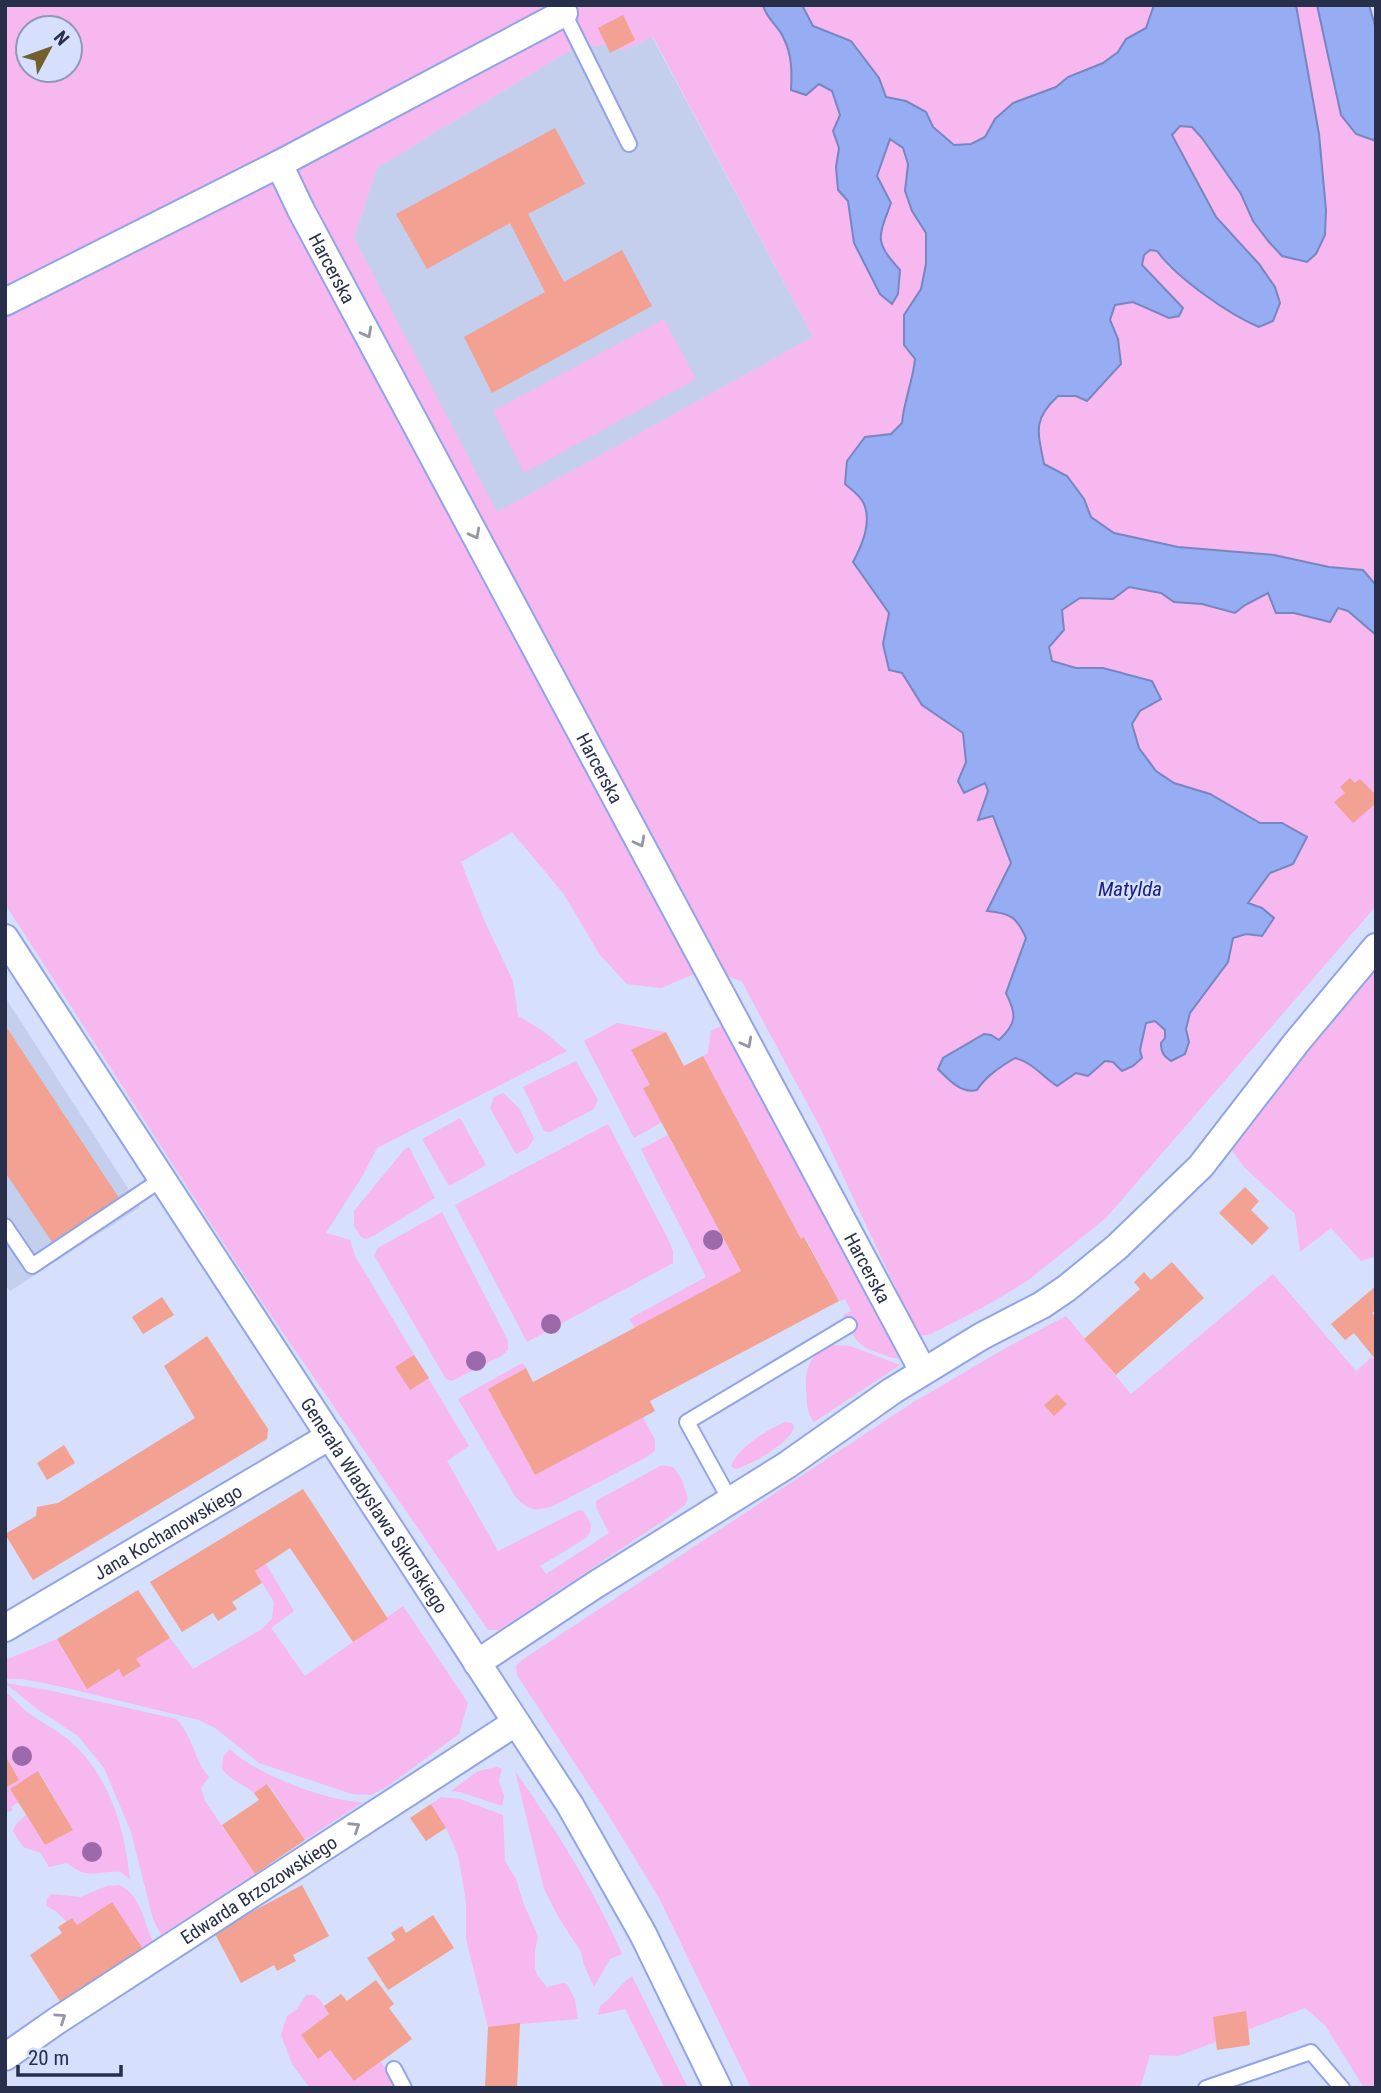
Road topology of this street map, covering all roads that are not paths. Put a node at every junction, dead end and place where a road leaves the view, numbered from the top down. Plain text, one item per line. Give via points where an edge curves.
1 (564, 13) joint
2 (629, 144) dead end
3 (279, 164) junction
4 (5, 302) edge
5 (5, 938) edge
6 (1376, 947) edge
7 (162, 1179) junction
8 (5, 1226) edge
9 (849, 1325) dead end
10 (923, 1371) junction
11 (330, 1436) junction
12 (730, 1500) junction
13 (5, 1628) edge
14 (477, 1663) junction
15 (515, 1723) junction
16 (5, 2057) edge
17 (394, 2069) dead end
18 (404, 2088) edge
19 (718, 2088) edge
20 (1206, 2088) edge
21 (1342, 2088) edge

1 - 2 lane
1 - 3 street
3 - 4 street
3 -> 10 street, Harcerska
5 - 7 street, Generała Władysława Sikorskiego
6 - 10 street via 1201,1167 1159,1208 1067,1288
7 - 8 lane via 32,1266
7 - 11 street, Generała Władysława Sikorskiego
9 - 12 lane via 687,1422
10 - 12 street
11 - 13 street, Jana Kochanowskiego
11 - 14 street, Generała Władysława Sikorskiego
12 - 14 street
14 - 15 street, Generała Władysława Sikorskiego
16 -> 15 street, Edwarda Brzozowskiego
15 - 19 street, Generała Władysława Sikorskiego via 619,1889
17 - 18 lane
20 - 21 lane via 1311,2052

